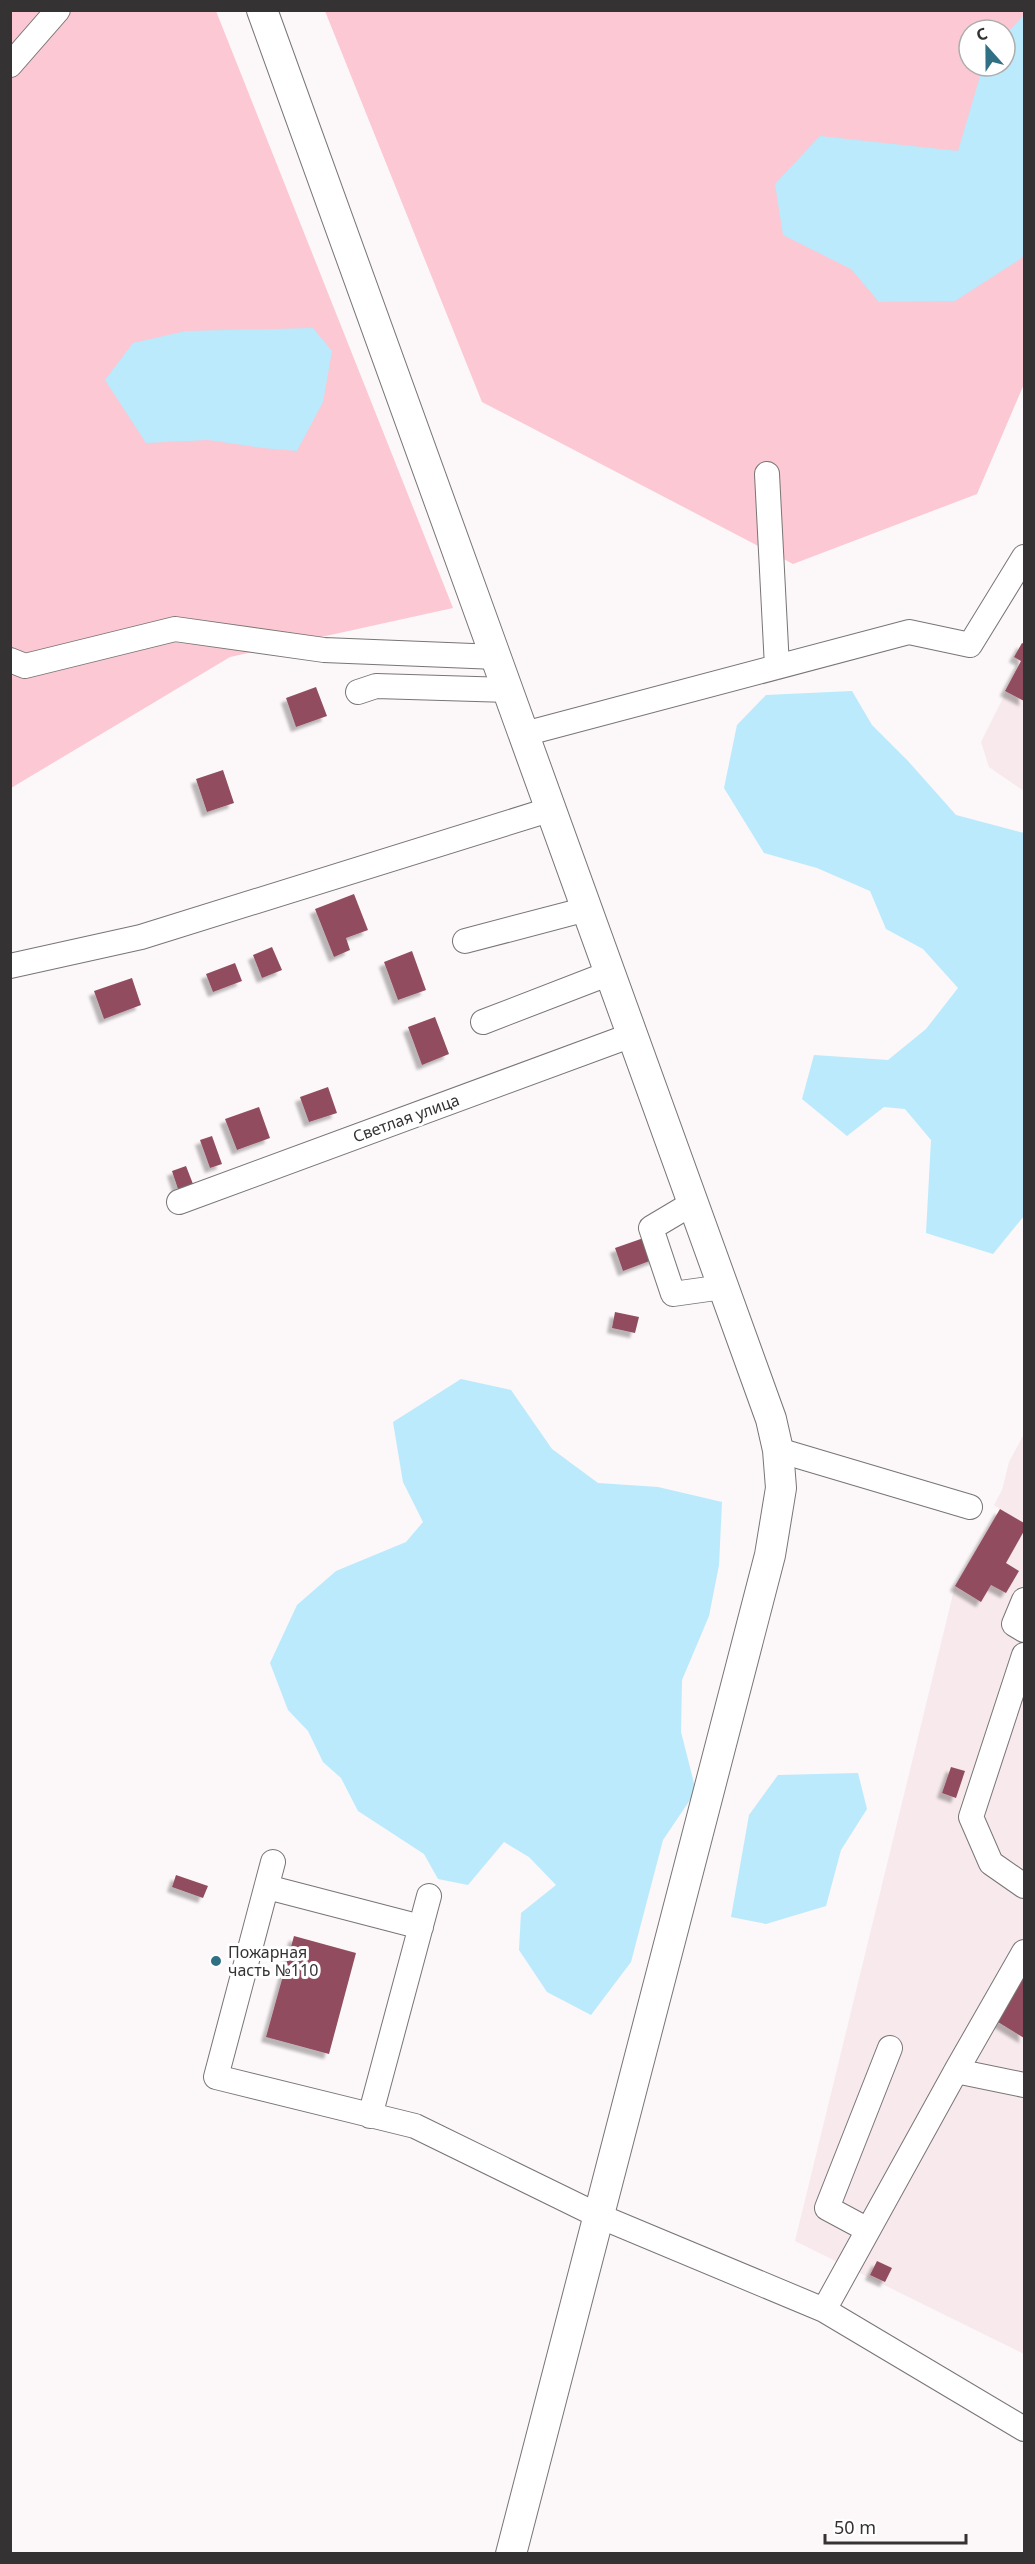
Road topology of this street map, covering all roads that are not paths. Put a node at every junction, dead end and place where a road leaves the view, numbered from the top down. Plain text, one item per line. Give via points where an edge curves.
1 (58, 10) edge
2 (262, 10) edge
3 (10, 65) edge
4 (767, 474) dead end
5 (1024, 557) edge
6 (497, 657) junction
7 (10, 660) edge
8 (777, 667) junction
9 (509, 690) junction
10 (358, 692) dead end
11 (524, 734) junction
12 (552, 809) junction
13 (587, 909) junction
14 (465, 941) dead end
15 (10, 966) edge
16 (610, 973) junction
17 (483, 1022) dead end
18 (632, 1035) junction
19 (179, 1202) dead end
20 (693, 1203) junction
21 (723, 1287) junction
22 (778, 1450) junction
23 (970, 1507) dead end
24 (1024, 1600) edge
25 (1024, 1630) edge
26 (1024, 1655) edge
27 (273, 1862) dead end
28 (1024, 1886) edge
29 (267, 1887) junction
30 (429, 1896) dead end
31 (420, 1928) junction
32 (1024, 1953) edge
33 (890, 2048) dead end
34 (956, 2071) junction
35 (1024, 2085) edge
36 (370, 2116) junction
37 (599, 2216) junction
38 (868, 2230) junction
39 (824, 2310) junction
40 (1024, 2429) edge
41 (511, 2553) edge

1 - 3 lane
2 - 6 main road
4 - 8 lane
5 - 8 lane via 970,645 909,632
6 - 7 lane via 324,650 175,629 25,666
6 - 9 main road
8 - 11 lane
9 - 10 lane via 376,686
9 - 11 main road
11 - 12 main road
12 - 13 main road
12 - 15 lane via 141,937
13 - 14 lane
13 - 16 main road
16 - 17 lane
16 - 18 main road
18 - 19 lane, Светлая улица
18 - 20 main road
20 - 21 main road
20 - 21 lane via 651,1228 673,1294
21 - 22 main road via 771,1419
22 - 23 lane
22 - 37 main road via 781,1488 770,1555
24 - 25 lane via 1014,1624
26 - 28 lane via 971,1817 992,1863
27 - 29 lane
29 - 31 lane
29 - 36 lane via 216,2077
30 - 31 lane
31 - 36 lane
32 - 34 lane
33 - 38 lane via 827,2208
34 - 35 lane
34 - 38 lane
36 - 37 lane via 415,2126
37 - 39 lane
37 - 41 main road
38 - 39 lane
39 - 40 lane

